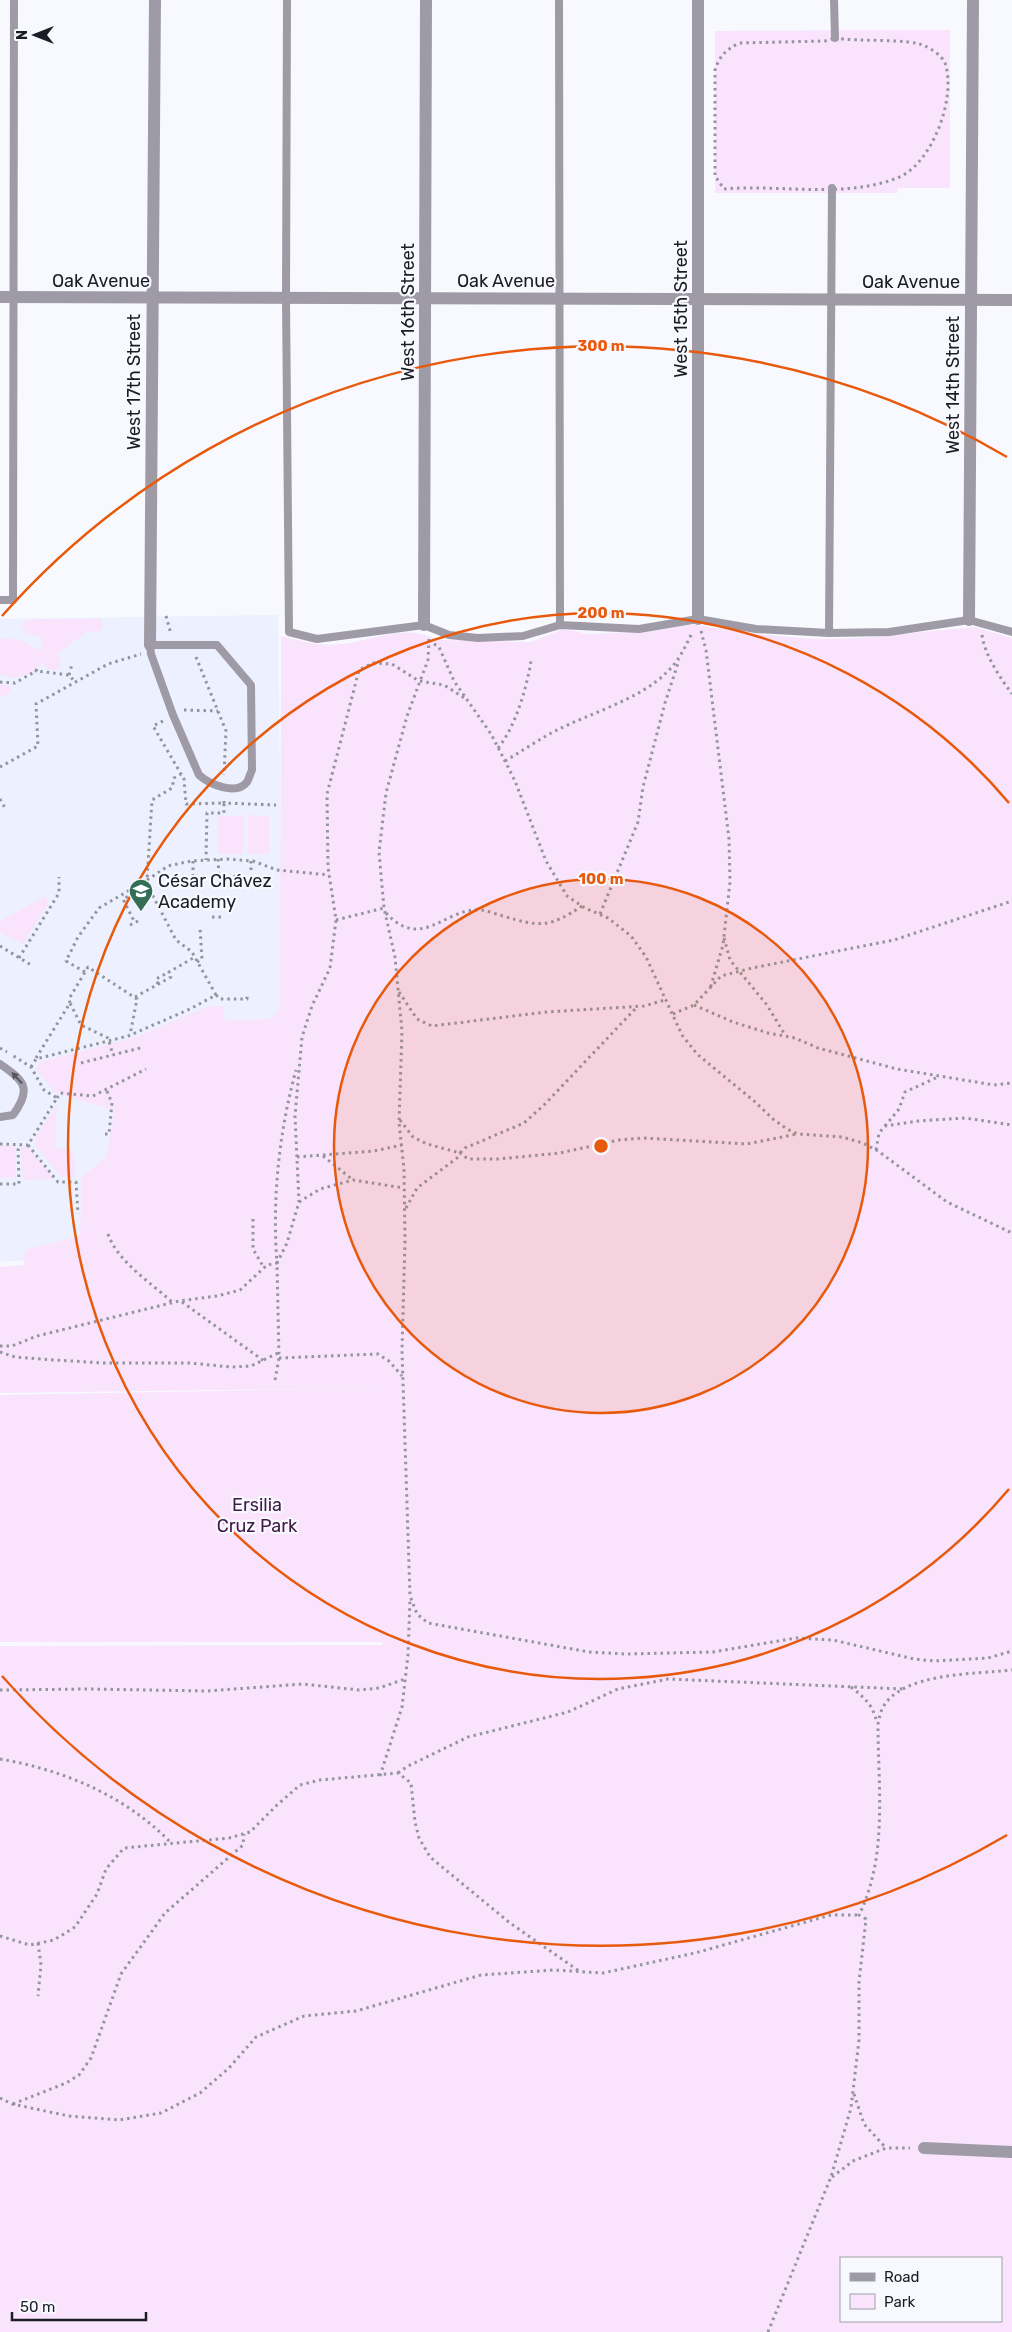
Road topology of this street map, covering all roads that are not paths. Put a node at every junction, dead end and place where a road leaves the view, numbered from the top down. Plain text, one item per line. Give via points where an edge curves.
1 (14, 0) edge
2 (155, 0) edge
3 (287, 0) edge
4 (426, 0) edge
5 (559, 0) edge
6 (698, 0) edge
7 (834, 0) edge
8 (973, 0) edge
9 (835, 38) road end
10 (832, 188) road end
11 (0, 297) edge
12 (14, 298) junction
13 (152, 298) junction
14 (286, 298) junction
15 (426, 298) junction
16 (559, 299) junction
17 (698, 300) junction
18 (830, 300) junction
19 (970, 300) junction
20 (1012, 300) edge
21 (0, 600) edge
22 (698, 619) junction
23 (969, 620) junction
24 (424, 625) junction
25 (560, 625) junction
26 (1012, 632) edge
27 (829, 633) junction
28 (151, 649) junction
29 (0, 1064) edge
30 (0, 1117) edge
31 (924, 2148) road end
32 (1012, 2152) edge

1 - 12 lane
2 - 13 street, West 17th Street
3 - 14 lane
4 - 15 street, West 16th Street
5 - 16 lane
6 - 17 street, West 15th Street
7 - 9 lane
8 - 19 street, West 14th Street
10 - 18 lane
11 - 12 street, Oak Avenue
12 - 13 street, Oak Avenue
12 - 21 lane via 13,600
13 - 14 street, Oak Avenue
13 - 28 street, West 17th Street
14 - 15 street, Oak Avenue
14 - 24 lane via 289,632 317,640
15 - 16 street, Oak Avenue
15 - 24 street, West 16th Street
16 - 17 street, Oak Avenue
16 - 25 lane
17 - 18 street, Oak Avenue
17 - 22 street, West 15th Street
18 - 19 street, Oak Avenue
18 - 27 lane
19 - 20 street, Oak Avenue
19 - 23 street, West 14th Street
22 - 25 lane via 639,629
22 - 27 lane via 756,630
23 - 26 lane
23 - 27 lane via 889,632
24 - 25 lane via 449,635 478,638 523,636
28 - 28 lane via 217,645 251,685 252,770 246,782 239,787 205,781 199,774 173,715
30 -> 29 lane via 13,1115 25,1097 17,1075
31 - 32 street

